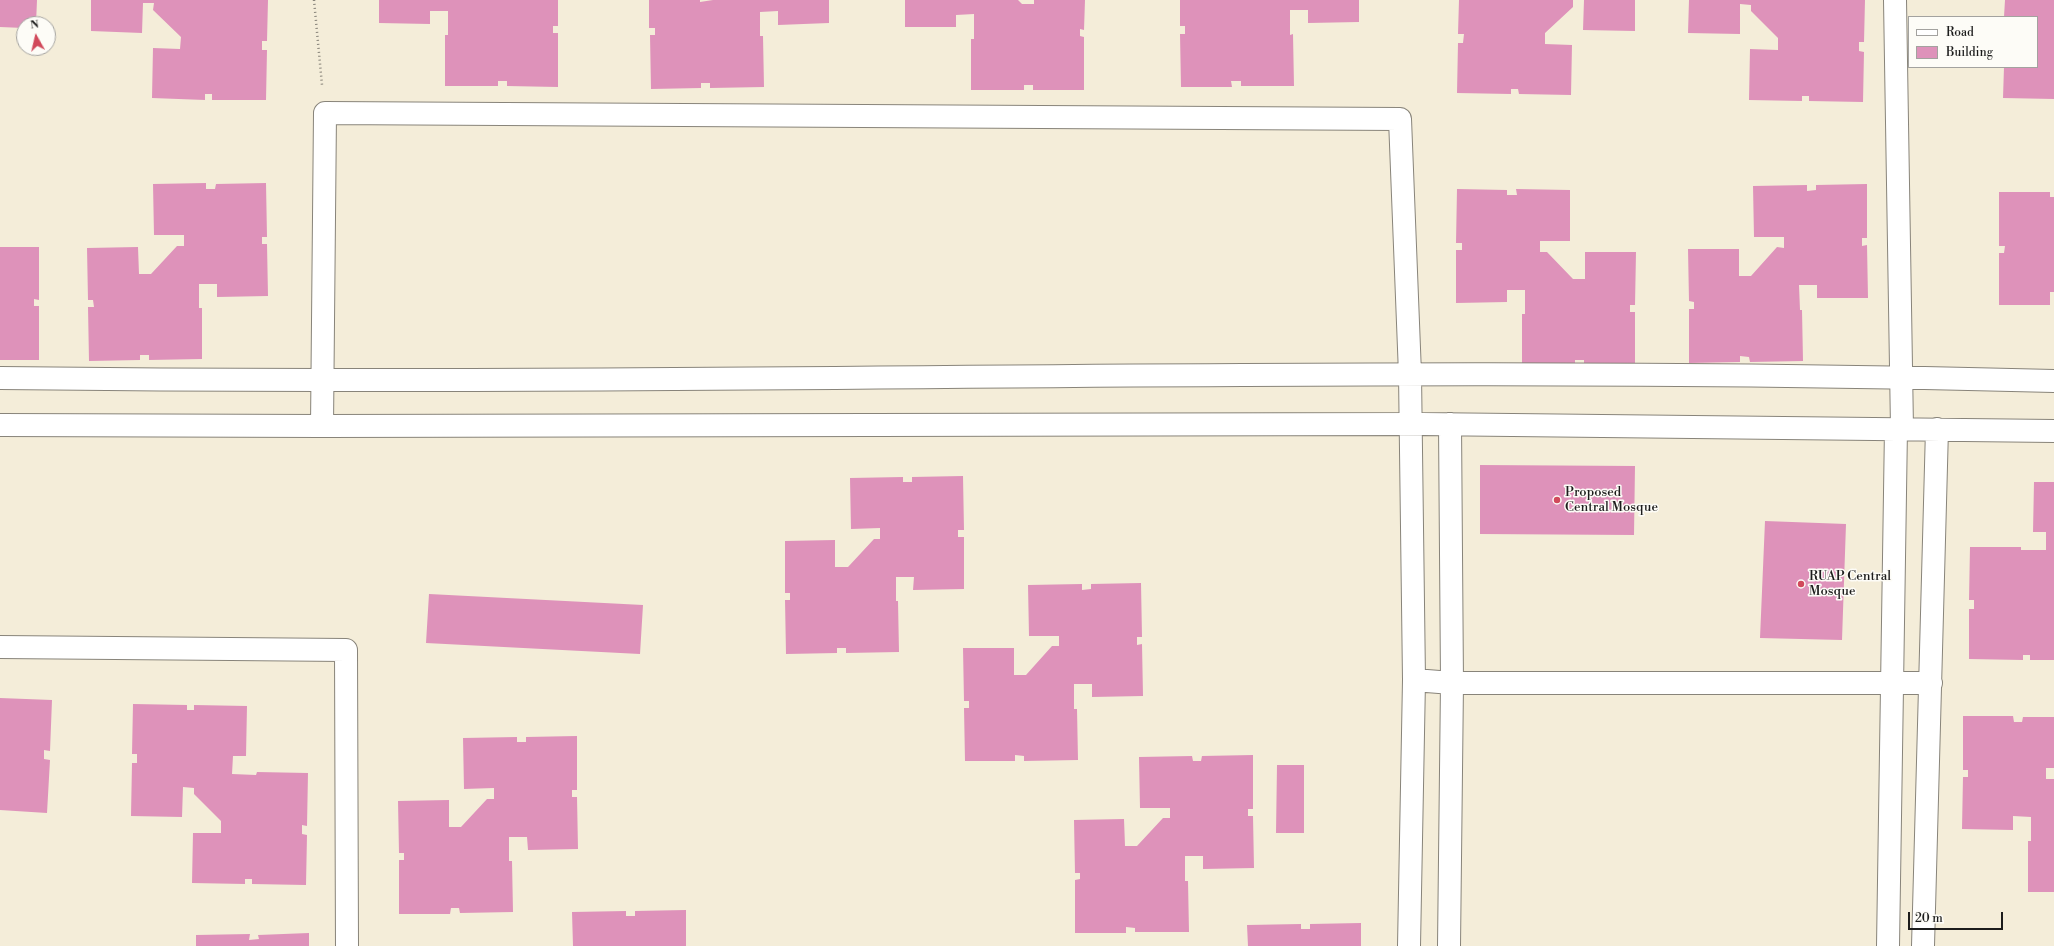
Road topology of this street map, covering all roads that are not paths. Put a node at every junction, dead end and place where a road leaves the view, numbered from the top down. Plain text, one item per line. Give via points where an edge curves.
1 (1895, 0) edge
2 (1410, 374) junction
3 (1902, 377) junction
4 (0, 378) edge
5 (322, 380) junction
6 (2054, 381) edge
7 (1411, 424) junction
8 (1450, 424) junction
9 (0, 425) edge
10 (322, 426) junction
11 (1899, 428) junction
12 (1937, 429) junction
13 (2054, 431) edge
14 (0, 647) edge
15 (1414, 680) junction
16 (1931, 682) junction
17 (1452, 683) junction
18 (1892, 683) junction
19 (347, 946) edge
20 (1409, 946) edge
21 (1449, 946) edge
22 (1888, 946) edge
23 (1923, 946) edge

1 - 3 street
2 - 3 street
2 - 5 street
2 - 5 street via 1400,119 324,113
2 - 7 street
3 - 6 street
3 - 11 street
4 - 5 street
5 - 10 street
7 - 8 street
7 - 10 street
7 - 15 street
8 - 11 street
8 - 17 street
9 - 10 street
11 - 12 street
11 - 18 street
12 - 13 street
12 - 16 street
14 - 19 street via 346,650
15 - 17 street
15 - 20 street
16 - 18 street
16 - 23 street
17 - 18 street
17 - 21 street
18 - 22 street

